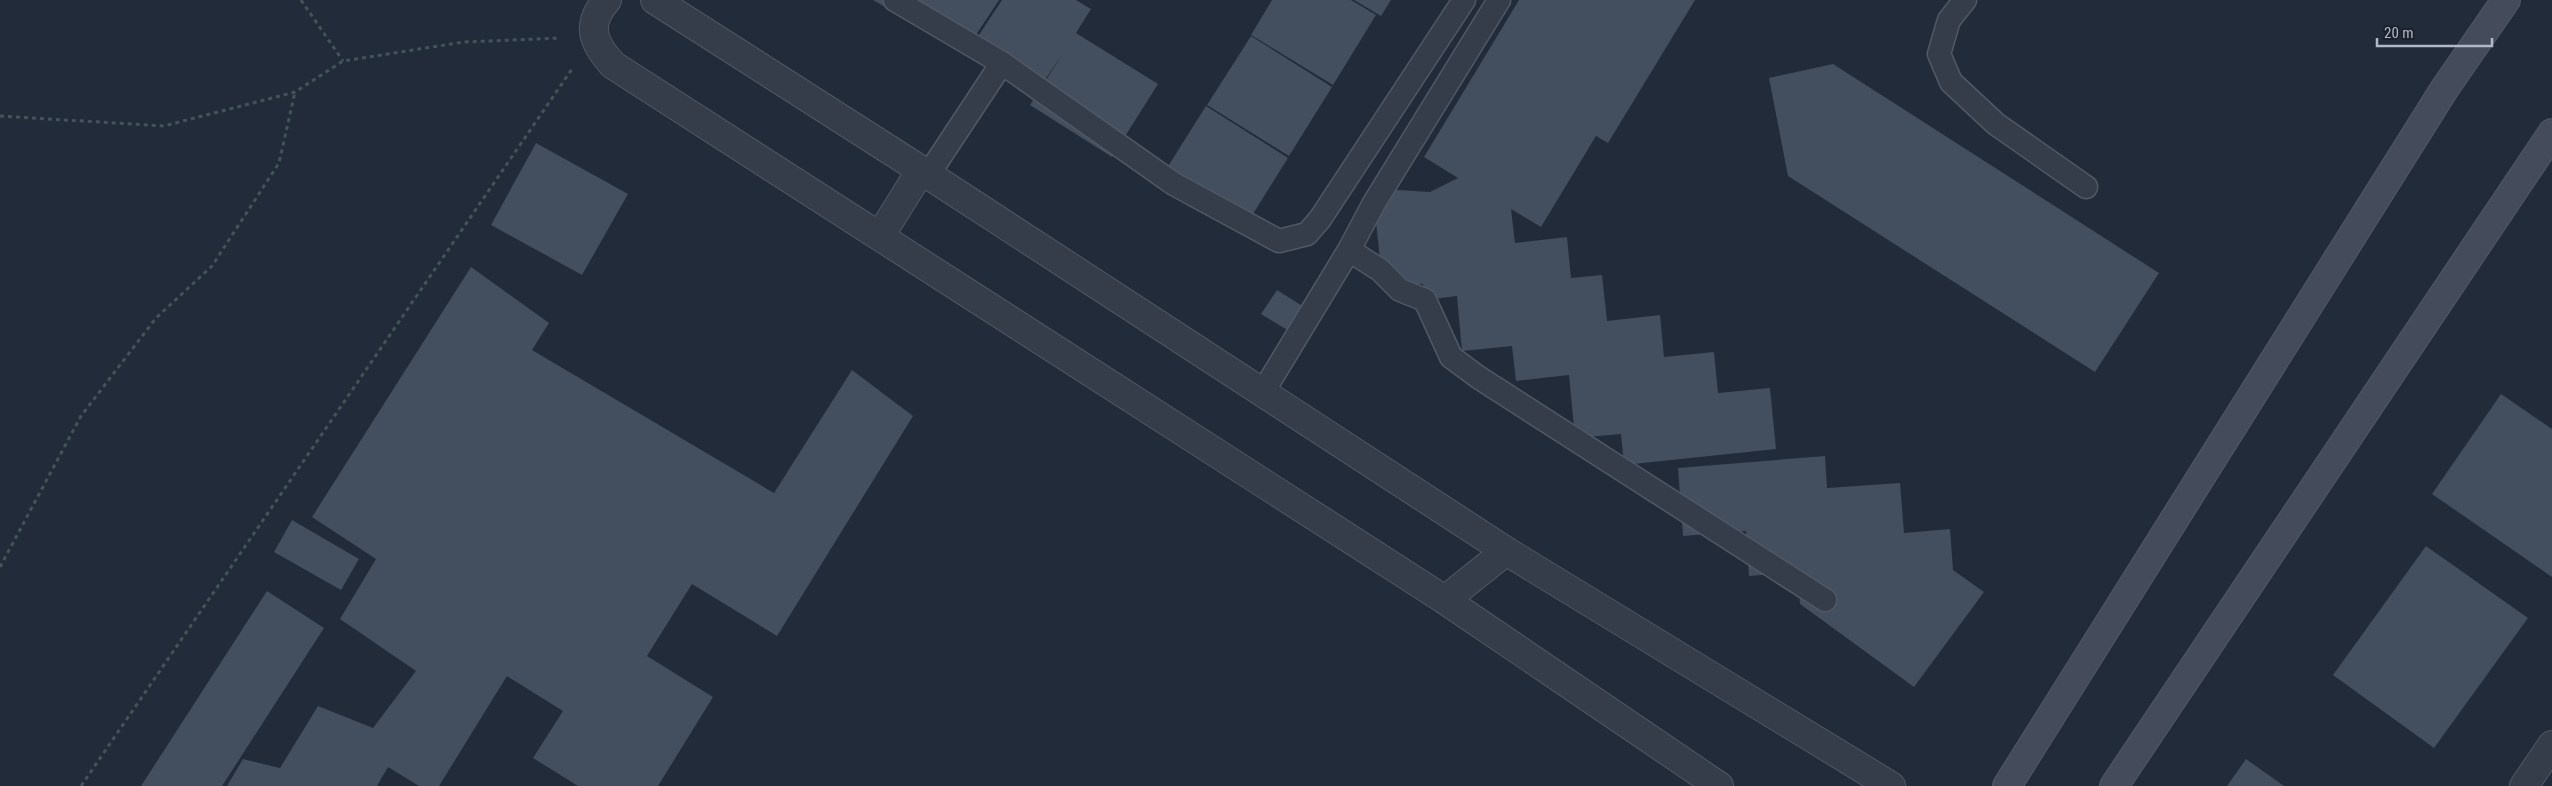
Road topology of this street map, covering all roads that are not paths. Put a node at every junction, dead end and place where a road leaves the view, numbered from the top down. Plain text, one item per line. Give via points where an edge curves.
1 (607, 0) edge
2 (655, 0) edge
3 (895, 0) edge
4 (1464, 0) edge
5 (1499, 0) edge
6 (1965, 0) edge
7 (2506, 0) edge
8 (1002, 63) junction
9 (2552, 133) edge
10 (925, 173) junction
11 (2086, 187) dead end
12 (880, 236) junction
13 (1349, 250) junction
14 (1263, 392) junction
15 (1506, 551) junction
16 (1445, 600) junction
17 (1825, 600) dead end
18 (2552, 745) edge
19 (1720, 786) edge
20 (1891, 786) edge
21 (2007, 786) edge
22 (2114, 786) edge
23 (2524, 786) edge

1 - 12 street via 595,21 594,37 613,65
2 - 10 street
3 - 8 lane
4 - 8 lane via 1320,219 1307,234 1279,241 1174,184
5 - 13 lane via 1374,202
6 - 11 lane via 1949,20 1938,54 1951,82 1996,124
7 - 21 street via 2445,88
8 - 10 lane
9 - 22 street
10 - 12 street
10 - 14 street
12 - 16 street
13 - 14 lane
13 - 17 lane via 1380,270 1400,290 1425,300 1452,357 1478,378
14 - 15 street
15 - 16 street
15 - 20 street
16 - 19 street
18 - 23 street

